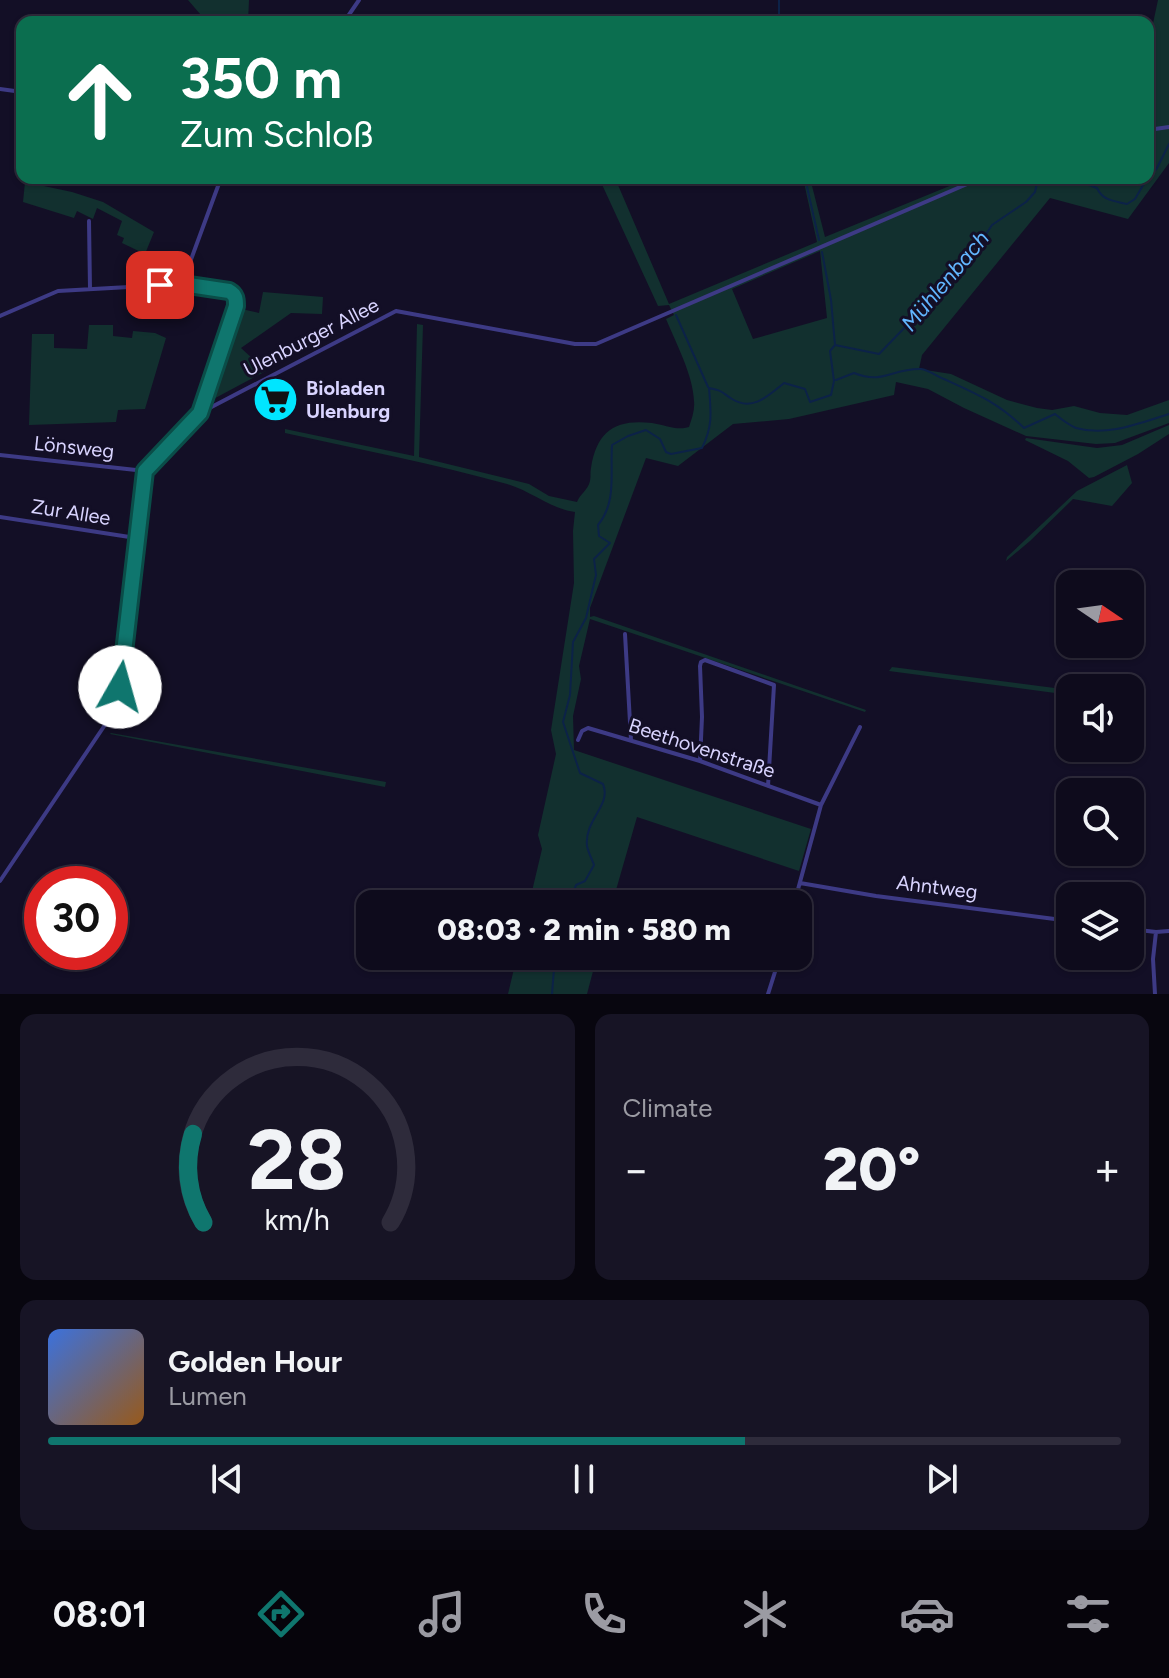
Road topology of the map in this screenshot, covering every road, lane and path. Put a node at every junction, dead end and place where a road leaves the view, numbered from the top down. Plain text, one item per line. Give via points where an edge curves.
1 (219, 184) edge
2 (967, 184) edge
3 (89, 221) dead end
4 (182, 284) junction
5 (90, 289) junction
6 (0, 316) edge
7 (200, 413) junction
8 (0, 455) edge
9 (145, 471) junction
10 (0, 517) edge
11 (137, 538) junction
12 (625, 634) dead end
13 (860, 727) dead end
14 (578, 740) dead end
15 (631, 740) junction
16 (700, 761) junction
17 (768, 786) junction
18 (821, 805) junction
19 (0, 881) edge
20 (800, 883) junction
21 (798, 890) edge
22 (1056, 919) edge
23 (1144, 931) edge
24 (1169, 931) edge
25 (1156, 932) junction
26 (776, 970) edge
27 (768, 994) edge
28 (1155, 994) edge

1 - 4 street
2 - 7 street, Ulenburger Allee via 596,344 396,311
3 - 5 street
4 - 5 street
4 - 7 street via 229,291 236,298
5 - 6 street via 58,291
7 - 9 street, Ulenburger Allee
8 - 9 street, Lönsweg
9 - 11 street
10 - 11 street, Zur Allee
11 - 19 street via 115,710
12 - 15 street
13 - 18 street
14 - 15 street, Beethovenstraße via 588,728
15 - 16 street, Beethovenstraße
16 - 17 street, Beethovenstraße
16 - 17 street via 705,660 774,685
17 - 18 street, Beethovenstraße
18 - 20 street
20 - 21 street
20 - 22 street, Ahntweg
23 - 25 street
24 - 25 street
25 - 28 street
26 - 27 street

